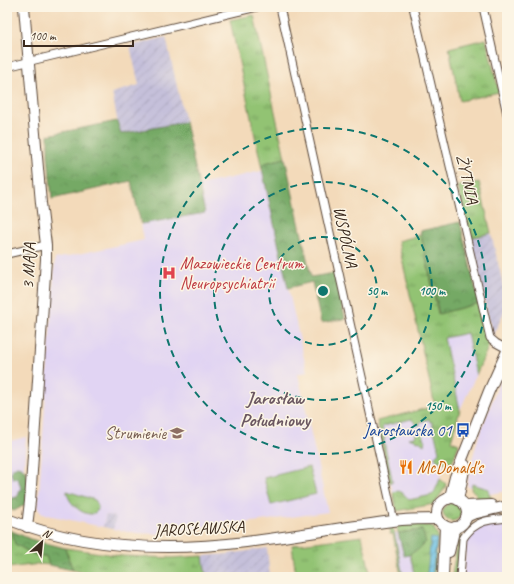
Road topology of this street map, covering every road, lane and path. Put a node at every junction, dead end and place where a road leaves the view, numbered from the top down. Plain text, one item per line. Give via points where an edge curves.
1 (24, 7) edge
2 (257, 7) edge
3 (280, 7) edge
4 (413, 7) edge
5 (483, 7) edge
6 (28, 62) junction
7 (7, 67) edge
8 (507, 114) edge
9 (46, 245) junction
10 (7, 254) edge
11 (507, 350) edge
12 (472, 436) junction
13 (448, 499) junction
14 (462, 503) junction
15 (507, 505) edge
16 (438, 515) junction
17 (466, 517) junction
18 (507, 518) edge
19 (7, 520) edge
20 (394, 521) junction
21 (27, 527) junction
22 (450, 527) junction
23 (444, 577) edge
24 (460, 577) edge

1 - 6 main road, 3 MAJA
2 - 6 street
3 - 20 street, WSPÓLNA
4 - 11 street, ŻYTNIA via 490,338
5 - 8 street
6 - 7 street
6 - 9 main road, 3 MAJA
9 - 10 street
9 - 21 main road, 3 MAJA
11 - 12 main road
12 - 13 main road
12 - 14 main road via 465,462
13 - 14 main road via 453,498
13 - 16 main road via 441,503
14 - 15 main road
14 - 17 main road
15 - 17 main road
16 - 20 main road, JAROSŁAWSKA
16 - 22 main road via 440,522
17 - 22 main road via 460,525
18 - 24 street via 476,524 465,535
19 - 21 main road, JAROSŁAWSKA
20 - 21 main road, JAROSŁAWSKA via 245,542 169,548 98,543
22 - 23 main road via 444,554

